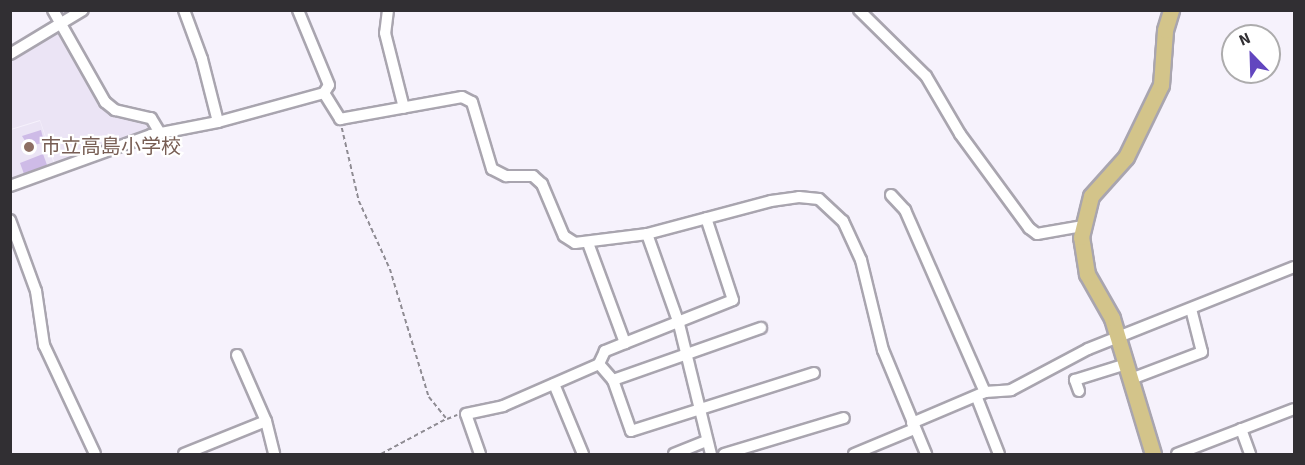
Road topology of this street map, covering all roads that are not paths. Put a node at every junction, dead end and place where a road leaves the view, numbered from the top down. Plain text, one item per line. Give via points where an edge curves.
1 (53, 10) edge
2 (83, 10) edge
3 (184, 10) edge
4 (298, 10) edge
5 (388, 10) edge
6 (859, 10) edge
7 (1172, 10) edge
8 (59, 23) junction
9 (10, 54) edge
10 (324, 93) junction
11 (404, 108) junction
12 (219, 122) junction
13 (160, 133) junction
14 (10, 186) edge
15 (891, 195) dead end
16 (706, 219) junction
17 (10, 220) edge
18 (1083, 226) junction
19 (647, 234) junction
20 (588, 243) junction
21 (1294, 267) edge
22 (1191, 309) junction
23 (680, 324) junction
24 (760, 328) dead end
25 (1119, 338) junction
26 (625, 344) junction
27 (237, 354) dead end
28 (686, 354) junction
29 (599, 364) junction
30 (1126, 364) junction
31 (814, 373) dead end
32 (1131, 379) junction
33 (613, 380) junction
34 (554, 384) junction
35 (1079, 391) dead end
36 (981, 395) junction
37 (1294, 409) edge
38 (699, 410) junction
39 (843, 418) dead end
40 (266, 421) junction
41 (913, 426) junction
42 (1241, 429) junction
43 (707, 441) junction
44 (95, 454) edge
45 (184, 454) edge
46 (274, 454) edge
47 (480, 454) edge
48 (583, 454) edge
49 (674, 454) edge
50 (711, 454) edge
51 (724, 454) edge
52 (854, 454) edge
53 (926, 454) edge
54 (999, 454) edge
55 (1154, 454) edge
56 (1177, 454) edge
57 (1250, 454) edge

1 - 8 street
2 - 8 street
3 - 12 street
4 - 10 street via 329,85
5 - 11 street via 385,33
6 - 18 street via 926,76 960,134 1029,228 1037,234
7 - 18 main road via 1165,30 1161,85 1126,157 1091,196
8 - 9 street
8 - 13 street via 76,45 105,102 115,110 151,118
10 - 11 street via 340,119
10 - 12 street
11 - 20 street via 462,97 472,102 492,169 506,176 533,176 542,184 564,236 575,243
12 - 13 street
13 - 14 street
15 - 36 street via 905,210
16 - 19 street
16 - 23 street via 733,300
16 - 41 street via 799,196 819,199 830,206 843,220 861,260 884,350
17 - 44 street via 36,291 44,345
18 - 25 main road via 1081,252 1087,274 1104,300
19 - 20 street
19 - 23 street
20 - 26 street
21 - 22 street
22 - 25 street
22 - 32 street via 1202,352
23 - 26 street
23 - 28 street
24 - 28 street
25 - 30 main road
25 - 36 street via 1088,349 1011,390
26 - 29 street via 604,351
27 - 40 street
28 - 33 street
28 - 38 street
29 - 33 street
29 - 34 street
30 - 32 main road
30 - 35 street via 1075,380
31 - 38 street
32 - 55 main road
33 - 38 street via 631,431
34 - 47 street via 503,406 466,414
34 - 48 street
36 - 41 street
36 - 54 street
37 - 42 street
38 - 43 street
39 - 51 street
40 - 45 street
40 - 46 street
41 - 52 street
41 - 53 street
42 - 56 street
42 - 57 street
43 - 49 street
43 - 50 street

